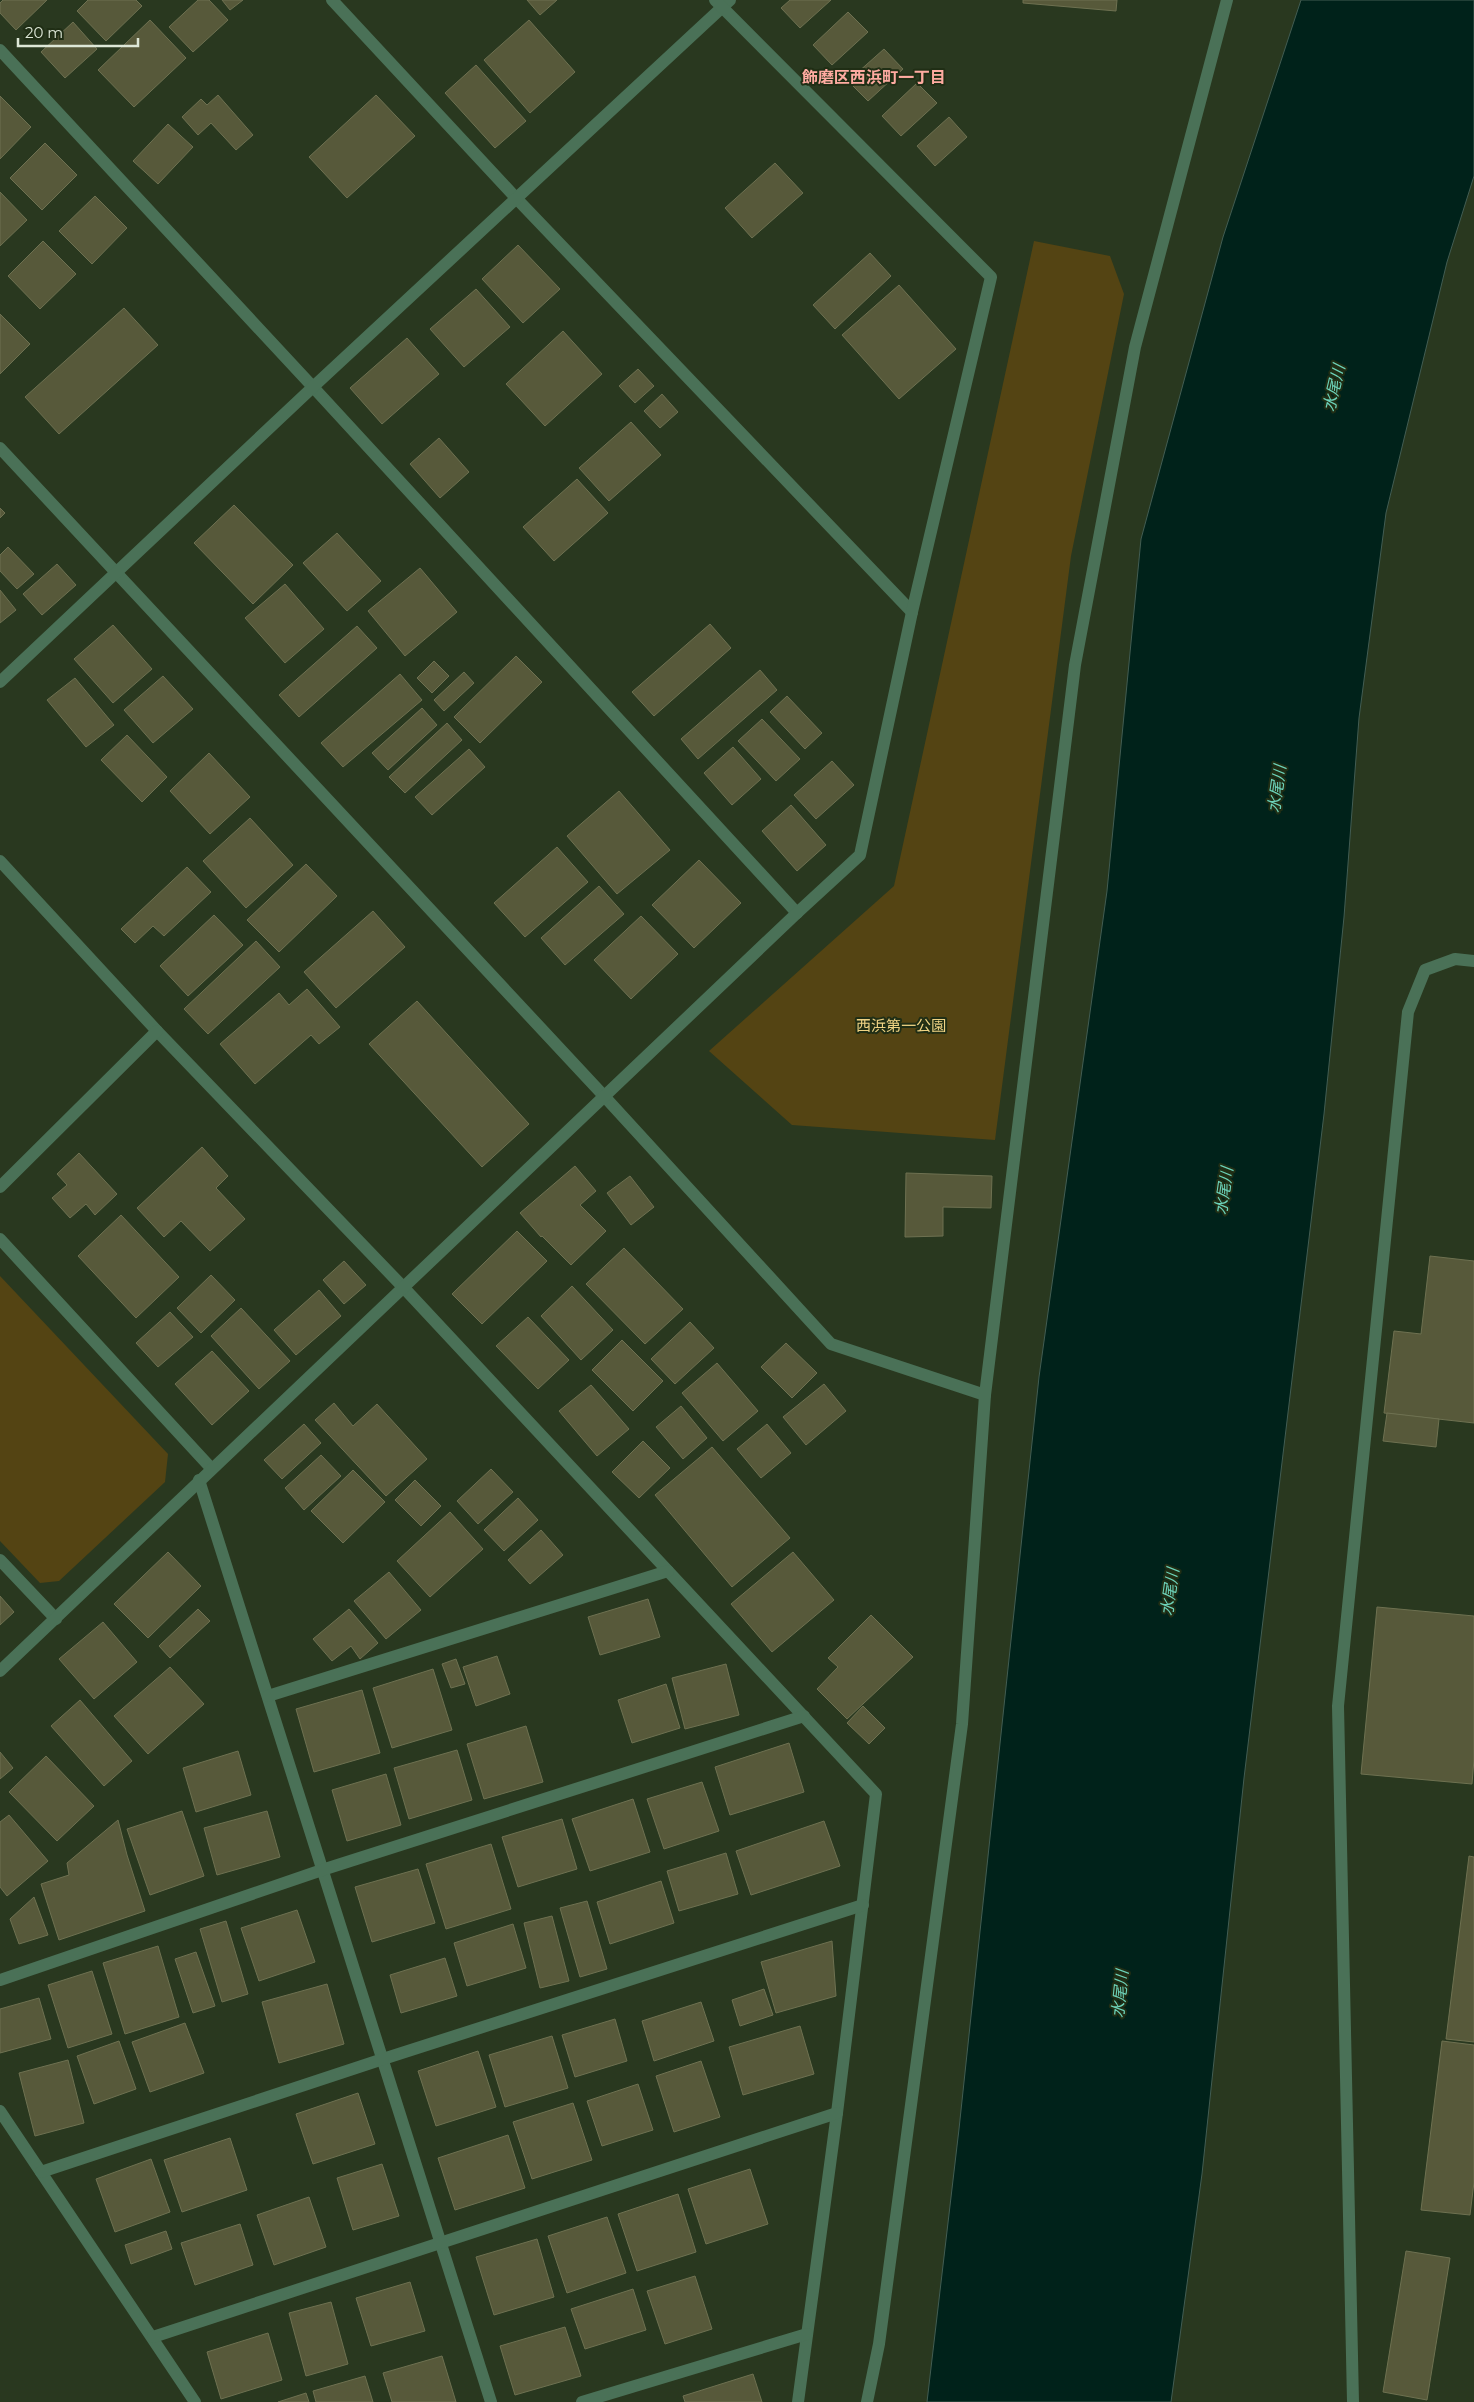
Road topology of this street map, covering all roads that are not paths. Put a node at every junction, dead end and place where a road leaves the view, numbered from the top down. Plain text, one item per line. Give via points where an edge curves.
1 (332, 0) edge
2 (1227, 0) edge
3 (723, 3) edge
4 (0, 50) edge
5 (516, 198) junction
6 (313, 386) junction
7 (0, 448) edge
8 (118, 573) junction
9 (912, 612) junction
10 (0, 682) edge
11 (0, 861) edge
12 (797, 913) junction
13 (1474, 961) edge
14 (157, 1030) junction
15 (604, 1096) junction
16 (0, 1187) edge
17 (0, 1239) edge
18 (404, 1288) junction
19 (985, 1395) junction
20 (211, 1468) junction
21 (199, 1480) junction
22 (0, 1560) edge
23 (668, 1571) junction
24 (56, 1619) junction
25 (0, 1671) edge
26 (268, 1696) junction
27 (804, 1716) junction
28 (322, 1870) junction
29 (863, 1905) junction
30 (0, 1980) edge
31 (383, 2059) junction
32 (0, 2111) edge
33 (837, 2112) junction
34 (41, 2172) junction
35 (442, 2244) junction
36 (807, 2334) junction
37 (153, 2337) junction
38 (195, 2402) edge
39 (491, 2402) edge
40 (582, 2402) edge
41 (798, 2402) edge
42 (867, 2402) edge
43 (1353, 2402) edge

1 - 5 street
2 - 19 street via 1135,347 1075,665
3 - 5 street
3 - 9 street via 991,277
4 - 6 street
5 - 6 street
5 - 9 street
6 - 8 street
6 - 12 street
7 - 8 street
8 - 10 street
8 - 15 street
9 - 12 street via 860,855
11 - 14 street
12 - 15 street
13 - 43 street via 1455,959 1425,970 1408,1012 1338,1706
14 - 16 street
14 - 18 street
15 - 18 street
15 - 19 street via 831,1344
17 - 20 street
18 - 20 street
18 - 23 street
19 - 42 street via 962,1724 880,2334
20 - 21 street
21 - 24 street
21 - 26 street
22 - 24 street
23 - 26 street
23 - 27 street
24 - 25 street
26 - 28 street
27 - 28 street
27 - 29 street via 876,1794
28 - 30 street
28 - 31 street
29 - 31 street
29 - 33 street
31 - 34 street
31 - 35 street
32 - 34 street
33 - 35 street
33 - 36 street
34 - 37 street
35 - 37 street
35 - 39 street
36 - 40 street
36 - 41 street
37 - 38 street

